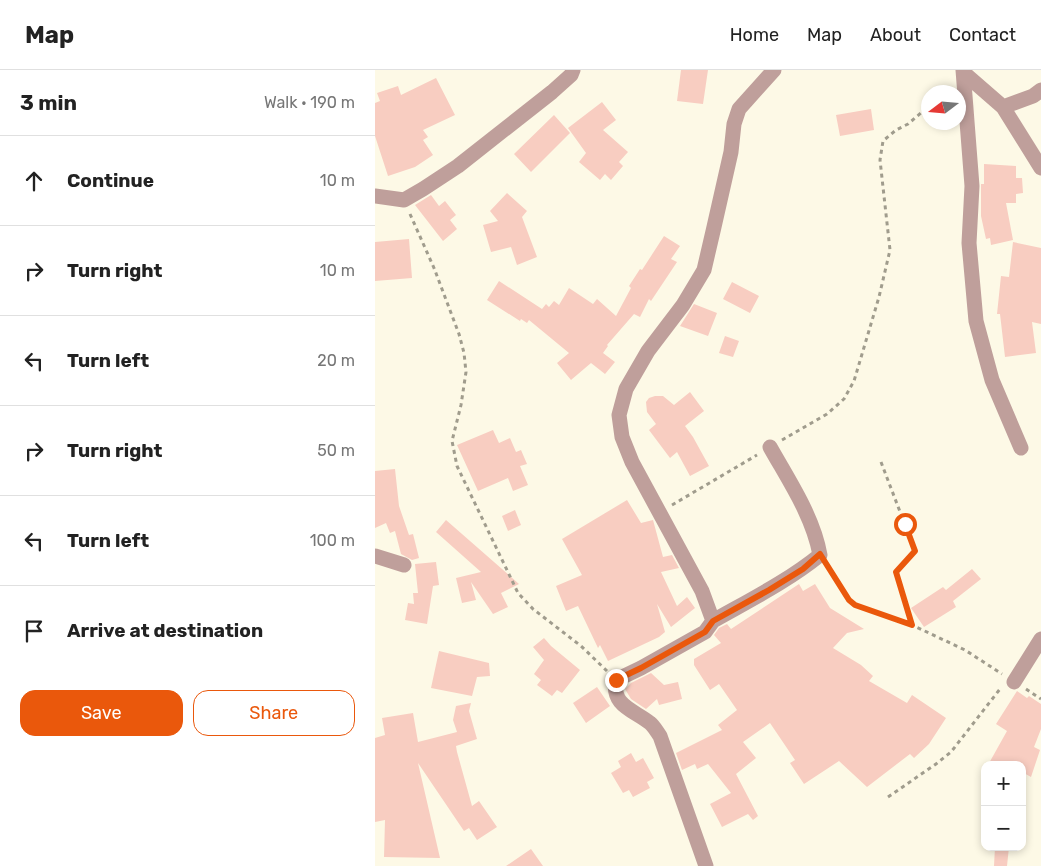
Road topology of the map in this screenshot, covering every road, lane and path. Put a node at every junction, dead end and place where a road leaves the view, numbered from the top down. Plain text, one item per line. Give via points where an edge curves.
1 (573, 70) edge
2 (774, 70) edge
3 (963, 72) edge
4 (1041, 90) edge
5 (1003, 107) junction
6 (921, 113) edge
7 (1041, 168) edge
8 (375, 196) edge
9 (404, 200) junction
10 (770, 447) junction
11 (1021, 448) dead end
12 (881, 462) dead end
13 (659, 513) junction
14 (820, 554) junction
15 (375, 556) edge
16 (404, 565) dead end
17 (713, 621) junction
18 (912, 625) junction
19 (1041, 639) edge
20 (616, 680) junction
21 (1011, 680) junction
22 (1041, 699) edge
23 (888, 797) dead end
24 (706, 866) edge

1 - 9 street via 552,92 458,166
2 - 13 street via 739,109 703,270 625,389 619,415 622,437
3 - 5 street
3 - 11 street via 972,186 969,243 976,320 993,380
4 - 5 street
5 - 7 street
6 - 10 path via 883,141 880,160 891,250 854,381 844,399 827,414
8 - 9 street
9 - 20 path via 434,268 464,353 467,372 452,441 457,466 518,593
10 - 13 path
10 - 14 street via 808,516
12 - 18 path via 915,551 896,572
13 - 17 street via 702,591
14 - 17 street via 803,569
14 - 18 path via 855,605
15 - 16 street
17 - 20 street via 705,632
18 - 21 path via 965,650
19 - 21 street
20 - 24 street via 614,689 620,701 651,724 660,736
21 - 22 path
21 - 23 path via 951,752

